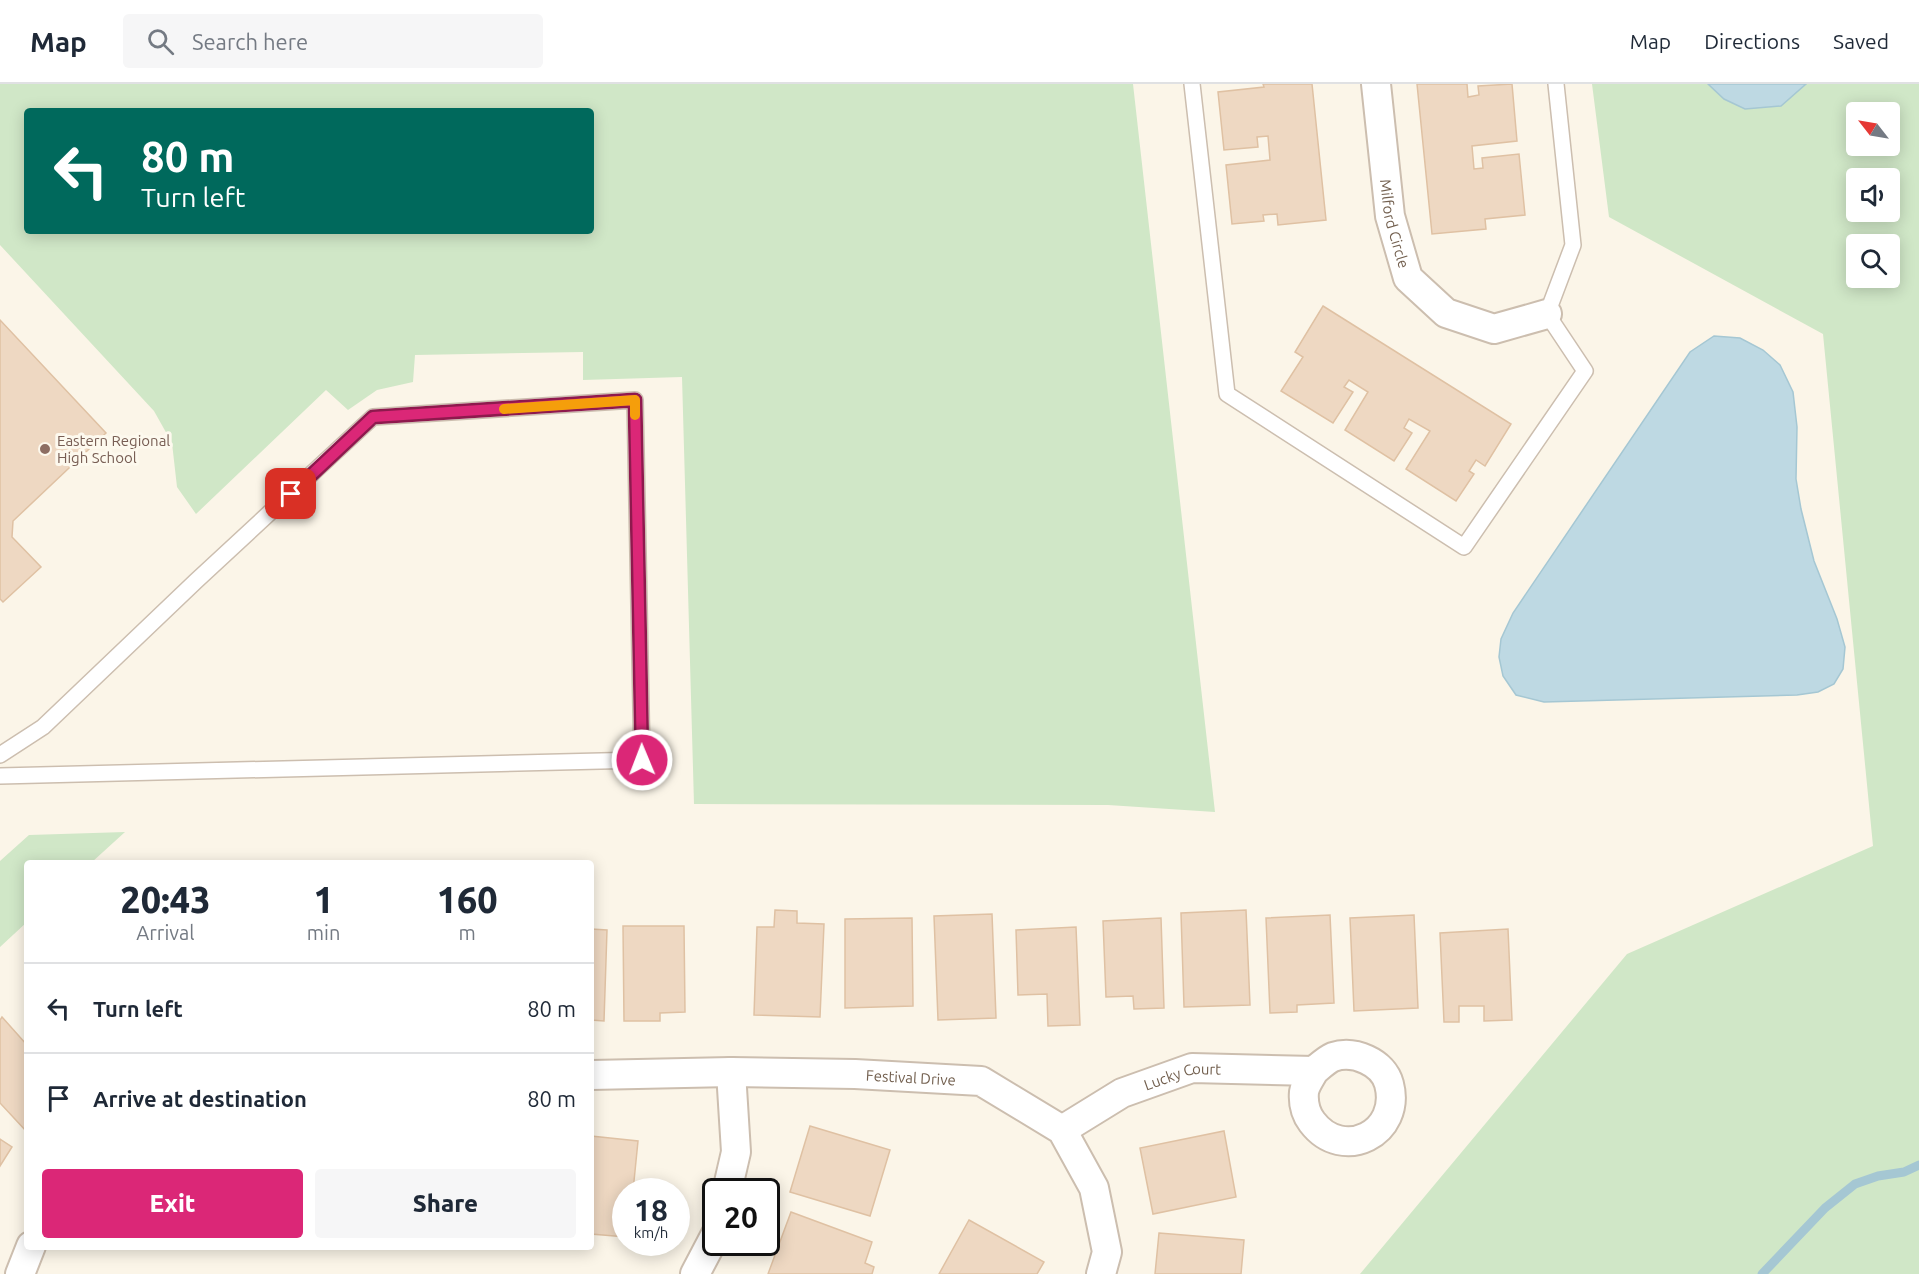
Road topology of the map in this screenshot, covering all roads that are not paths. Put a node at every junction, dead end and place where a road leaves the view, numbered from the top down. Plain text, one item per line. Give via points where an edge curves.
1 (1192, 84) edge
2 (1376, 84) edge
3 (1556, 84) edge
4 (1547, 314) junction
5 (0, 754) edge
6 (0, 776) edge
7 (1314, 1071) dead end
8 (731, 1072) junction
9 (594, 1075) edge
10 (1062, 1130) junction
11 (730, 1178) edge
12 (29, 1250) edge
13 (704, 1256) edge
14 (20, 1274) edge
15 (695, 1274) edge
16 (1101, 1274) edge

1 - 4 lane via 1227,394 1464,547 1585,371
2 - 4 street, Milford Circle via 1390,216 1408,278 1446,313 1494,329
3 - 4 lane via 1573,245
5 - 6 lane via 43,727 373,417 635,400 642,760
7 - 10 street, Lucky Court via 1192,1068 1122,1093
8 - 9 street, Festival Drive
8 - 10 street, Festival Drive via 981,1081
8 - 11 street via 736,1152
10 - 16 street, Festival Drive via 1094,1188 1107,1252
12 - 14 street
13 - 15 street

